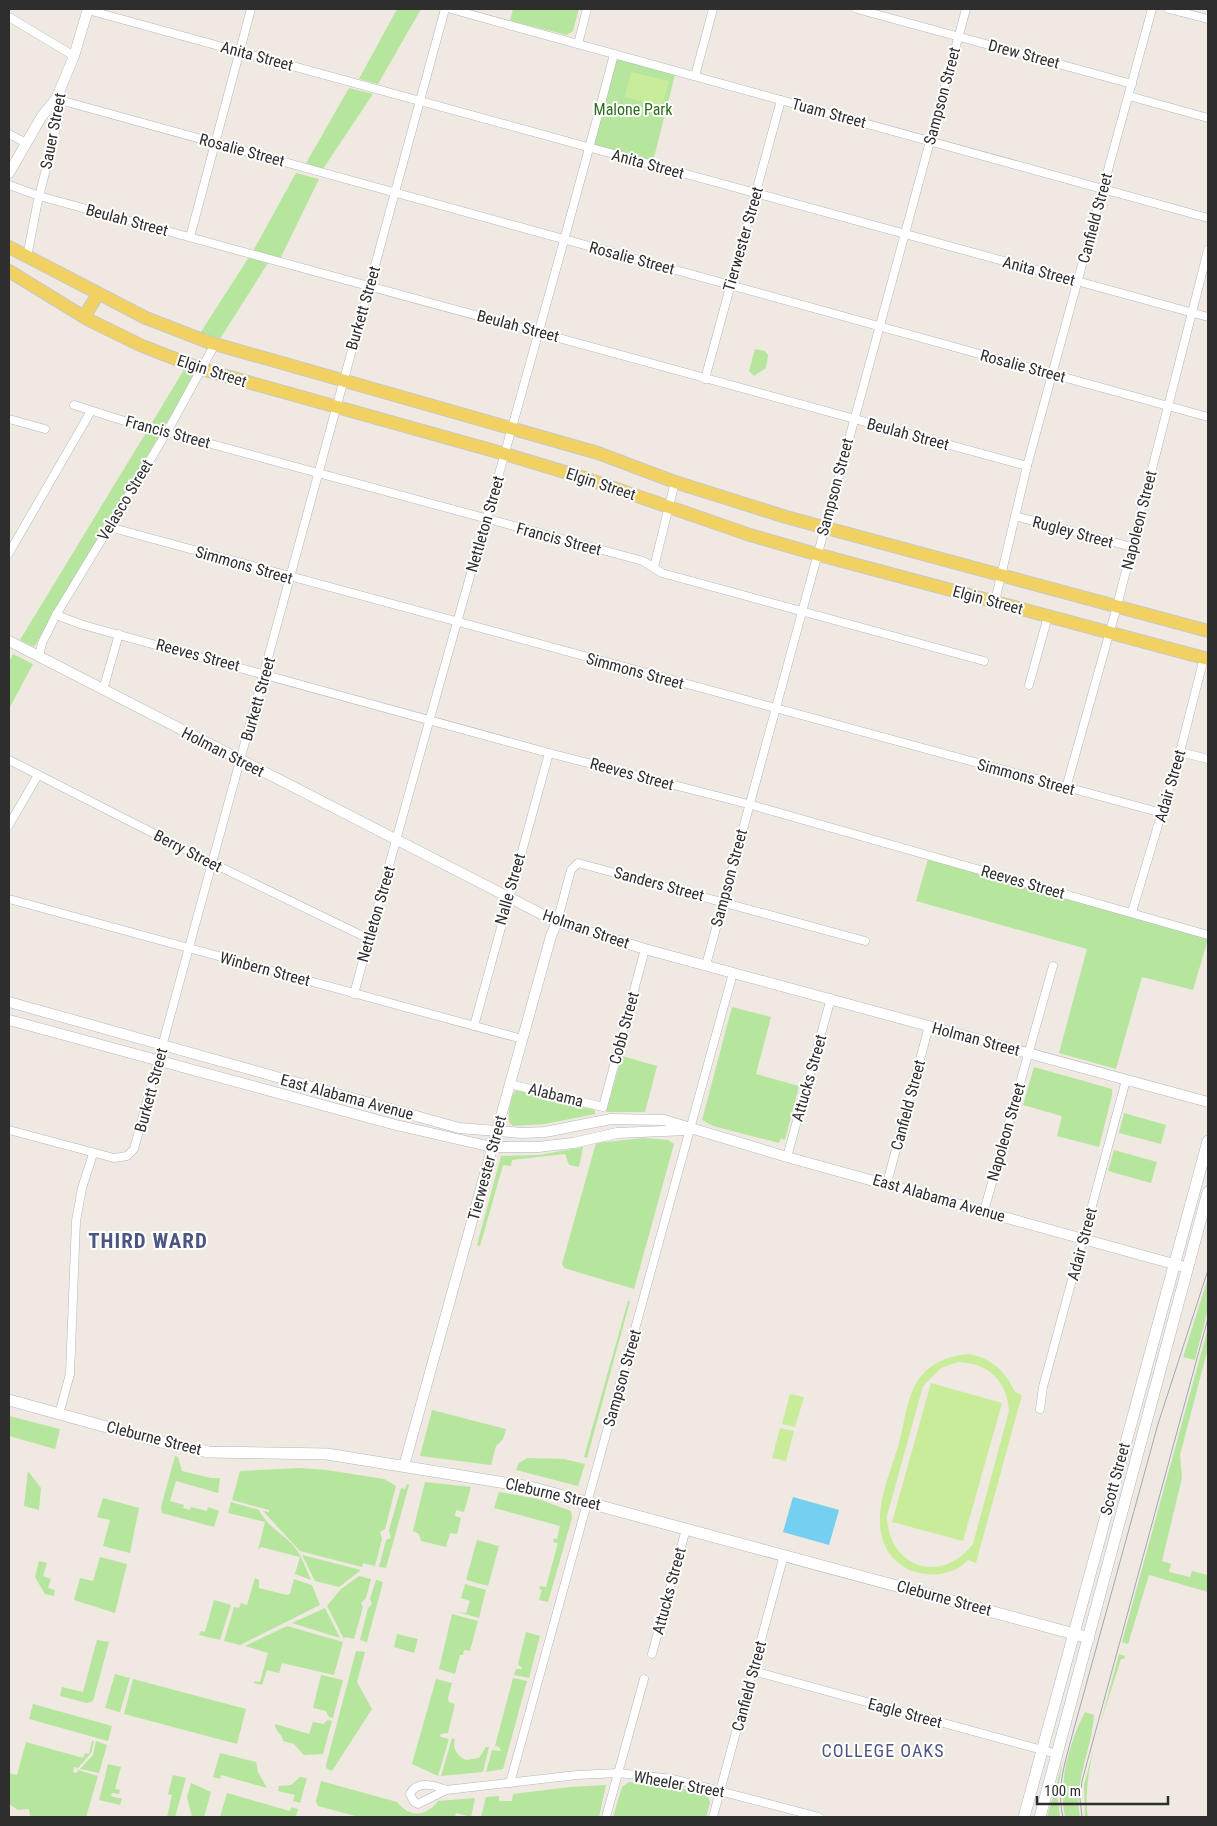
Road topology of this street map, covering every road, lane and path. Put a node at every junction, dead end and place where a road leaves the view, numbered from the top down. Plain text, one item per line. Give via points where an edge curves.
1 (88, 9) edge
2 (251, 9) edge
3 (445, 9) edge
4 (451, 9) edge
5 (587, 9) edge
6 (713, 9) edge
7 (857, 9) edge
8 (966, 9) edge
9 (1152, 9) edge
10 (1169, 9) edge
11 (9, 17) edge
12 (1208, 19) edge
13 (958, 36) junction
14 (578, 44) junction
15 (240, 52) junction
16 (614, 54) junction
17 (74, 56) junction
18 (694, 76) junction
19 (1132, 84) junction
20 (1129, 96) junction
21 (56, 99) junction
22 (781, 100) junction
23 (419, 101) junction
24 (1208, 118) edge
25 (9, 134) edge
26 (930, 141) junction
27 (216, 143) junction
28 (26, 144) junction
29 (590, 148) junction
30 (9, 173) edge
31 (9, 185) edge
32 (1102, 188) junction
33 (395, 192) junction
34 (756, 193) junction
35 (39, 196) junction
36 (1208, 218) edge
37 (904, 234) junction
38 (190, 237) junction
39 (564, 239) junction
40 (9, 247) edge
41 (1208, 250) edge
42 (27, 257) junction
43 (9, 271) edge
44 (1079, 282) junction
45 (730, 285) junction
46 (369, 286) junction
47 (98, 294) junction
48 (1192, 313) junction
49 (84, 317) junction
50 (1208, 317) edge
51 (878, 326) junction
52 (540, 332) junction
53 (215, 344) junction
54 (201, 370) junction
55 (1053, 374) junction
56 (705, 379) junction
57 (342, 380) junction
58 (74, 405) dead end
59 (1167, 406) junction
60 (335, 407) junction
61 (91, 411) junction
62 (1208, 417) edge
63 (9, 419) edge
64 (853, 419) junction
65 (513, 428) junction
66 (46, 429) dead end
67 (167, 432) junction
68 (505, 454) junction
69 (1027, 466) junction
70 (318, 471) junction
71 (675, 482) junction
72 (669, 506) junction
73 (1015, 516) junction
74 (485, 519) junction
75 (109, 527) junction
76 (823, 528) junction
77 (1132, 547) junction
78 (9, 553) edge
79 (816, 554) junction
80 (654, 567) junction
81 (1000, 576) junction
82 (291, 578) junction
83 (995, 601) junction
84 (1117, 606) junction
85 (801, 612) junction
86 (56, 616) junction
87 (1048, 616) junction
88 (456, 623) junction
89 (1208, 631) edge
90 (1109, 632) junction
91 (119, 634) junction
92 (9, 642) edge
93 (39, 657) junction
94 (1206, 658) edge
95 (984, 661) dead end
96 (265, 674) junction
97 (1030, 686) dead end
98 (103, 690) junction
99 (775, 709) junction
100 (431, 719) junction
101 (1180, 752) junction
102 (549, 753) junction
103 (1208, 759) edge
104 (9, 760) edge
105 (240, 761) junction
106 (38, 775) junction
107 (1066, 788) junction
108 (748, 804) junction
109 (1162, 813) junction
110 (9, 825) edge
111 (397, 840) junction
112 (212, 863) junction
113 (571, 870) joint
114 (508, 896) junction
115 (9, 899) edge
116 (722, 902) junction
117 (1132, 912) junction
118 (557, 922) junction
119 (1208, 934) edge
120 (369, 939) junction
121 (865, 941) dead end
122 (189, 948) junction
123 (645, 949) junction
124 (706, 965) junction
125 (1053, 966) dead end
126 (732, 973) junction
127 (354, 994) junction
128 (831, 998) junction
129 (9, 1002) edge
130 (40, 1011) junction
131 (9, 1020) edge
132 (474, 1026) junction
133 (929, 1026) junction
134 (35, 1027) junction
135 (522, 1040) junction
136 (164, 1045) junction
137 (1029, 1053) junction
138 (158, 1061) junction
139 (1126, 1080) junction
140 (510, 1084) junction
141 (1208, 1102) edge
142 (602, 1107) joint
143 (9, 1130) edge
144 (690, 1130) junction
145 (496, 1132) junction
146 (1208, 1141) edge
147 (492, 1147) junction
148 (93, 1154) junction
149 (787, 1157) junction
150 (887, 1183) junction
151 (1208, 1192) edge
152 (984, 1211) junction
153 (1083, 1238) junction
154 (1174, 1264) junction
155 (1188, 1268) junction
156 (1138, 1394) junction
157 (1153, 1399) junction
158 (9, 1400) edge
159 (1040, 1409) dead end
160 (59, 1414) junction
161 (404, 1466) junction
162 (588, 1501) junction
163 (1103, 1523) junction
164 (1118, 1527) junction
165 (686, 1529) junction
166 (784, 1555) junction
167 (1074, 1634) junction
168 (1088, 1638) junction
169 (652, 1654) dead end
170 (754, 1671) junction
171 (644, 1679) dead end
172 (1041, 1750) junction
173 (1057, 1754) junction
174 (618, 1773) junction
175 (510, 1783) junction
176 (446, 1790) dead end
177 (721, 1790) junction
178 (606, 1817) edge
179 (714, 1817) edge
180 (819, 1817) edge
181 (1024, 1817) edge
182 (1040, 1817) edge

1 - 15 street, Anita Street
1 - 17 street, Sauer Street
2 - 15 street
3 - 23 street, Burkett Street
4 - 14 street, Tuam Street
5 - 14 street
6 - 18 street
7 - 13 street, Drew Street
8 - 13 street, Sampson Street
9 - 19 street, Canfield Street
10 - 12 street
11 - 17 street
13 - 19 street, Drew Street
13 - 26 street, Sampson Street
14 - 16 street, Tuam Street
15 - 23 street, Anita Street
15 - 27 street
16 - 18 street, Tuam Street
16 - 29 street, Nettleton Street
17 - 21 street, Sauer Street
18 - 22 street, Tuam Street
19 - 20 street, Canfield Street
20 - 24 street
20 - 32 street, Canfield Street
21 - 27 street, Rosalie Street
21 - 28 street
21 - 35 street, Sauer Street via 59,116
22 - 26 street, Tuam Street
22 - 34 street, Tierwester Street
23 - 29 street, Anita Street
23 - 33 street, Burkett Street
25 - 28 street
26 - 32 street, Tuam Street
26 - 37 street, Sampson Street
27 - 33 street, Rosalie Street
27 - 38 street
28 - 30 street
29 - 34 street, Anita Street
29 - 39 street, Nettleton Street
31 - 35 street, Beulah Street
32 - 36 street, Tuam Street
32 - 44 street, Canfield Street
33 - 39 street, Rosalie Street
33 - 46 street, Burkett Street
34 - 37 street, Anita Street
34 - 45 street, Tierwester Street
35 - 38 street, Beulah Street
35 - 42 street, Sauer Street
37 - 44 street, Anita Street
37 - 51 street, Sampson Street
38 - 46 street, Beulah Street
39 - 45 street, Rosalie Street
39 - 52 street, Nettleton Street
40 - 42 main road, Elgin Street
41 - 48 street, Napoleon Street
42 - 47 main road, Elgin Street
43 - 49 main road, Elgin Street
44 - 48 street, Anita Street
44 - 55 street, Canfield Street
45 - 51 street, Rosalie Street
45 - 56 street, Tierwester Street
46 - 52 street, Beulah Street
46 - 57 street, Burkett Street
47 - 49 main road
47 - 53 main road, Elgin Street via 148,319
48 - 50 street, Anita Street
48 - 59 street, Napoleon Street
49 - 54 main road, Elgin Street
51 - 55 street, Rosalie Street
51 - 64 street, Sampson Street
52 - 56 street, Beulah Street
52 - 65 street, Nettleton Street
53 - 54 street, Velasco Street
53 - 57 main road, Elgin Street
54 - 60 main road, Elgin Street
54 - 67 street, Velasco Street
55 - 59 street, Rosalie Street
55 - 69 street, Canfield Street
56 - 64 street, Beulah Street
57 - 60 street, Burkett Street
57 - 65 main road, Elgin Street
58 - 61 street, Francis Street
59 - 62 street, Rosalie Street
59 - 77 street, Napoleon Street
60 - 68 main road, Elgin Street
60 - 70 street, Burkett Street
61 - 67 street, Francis Street
61 - 78 street
63 - 66 street
64 - 69 street, Beulah Street
64 - 76 street, Sampson Street
65 - 68 street, Nettleton Street
65 - 71 main road, Elgin Street via 598,453
67 - 70 street, Francis Street
67 - 75 street, Velasco Street
68 - 72 main road, Elgin Street
68 - 74 street, Nettleton Street
69 - 73 street, Canfield Street
70 - 74 street, Francis Street
70 - 82 street, Burkett Street
71 - 72 street
71 - 76 main road, Elgin Street
72 - 79 main road, Elgin Street
72 - 80 street
73 - 77 street, Rugley Street
73 - 81 street, Canfield Street
74 - 80 street, Francis Street via 643,561
74 - 88 street, Nettleton Street
75 - 82 street, Simmons Street
75 - 86 street, Velasco Street
76 - 79 street, Sampson Street
76 - 81 main road, Elgin Street
77 - 84 street, Napoleon Street
79 - 83 main road, Elgin Street
79 - 85 street, Sampson Street
80 - 85 street, Francis Street via 662,573
81 - 83 street, Canfield Street
81 - 84 main road, Elgin Street
82 - 88 street, Simmons Street
82 - 96 street, Burkett Street
83 - 87 main road, Elgin Street
84 - 89 main road, Elgin Street
84 - 90 street, Napoleon Street
85 - 95 street, Francis Street
85 - 99 street, Sampson Street
86 - 91 street, Reeves Street
86 - 93 street, Velasco Street via 42,643
87 - 90 main road, Elgin Street
87 - 97 street
88 - 99 street, Simmons Street
88 - 100 street, Nettleton Street
90 - 94 main road, Elgin Street
90 - 107 street, Napoleon Street
91 - 96 street, Reeves Street
91 - 98 street
92 - 93 street, Holman Street
93 - 98 street, Holman Street
94 - 101 street, Adair Street
96 - 100 street, Reeves Street
96 - 105 street, Burkett Street
98 - 105 street, Holman Street
99 - 107 street, Simmons Street
99 - 108 street, Sampson Street
100 - 102 street, Reeves Street
100 - 111 street, Nettleton Street
101 - 103 street
101 - 109 street, Adair Street
102 - 108 street, Reeves Street
102 - 114 street, Nalle Street
104 - 106 street, Berry Street
105 - 111 street, Holman Street
105 - 112 street, Burkett Street
106 - 110 street
106 - 112 street, Berry Street
107 - 109 street, Simmons Street
108 - 116 street, Sampson Street
108 - 117 street, Reeves Street
109 - 117 street, Adair Street
111 - 114 street, Holman Street
111 - 120 street, Nettleton Street
112 - 120 street, Berry Street
112 - 122 street, Burkett Street
113 - 116 street, Sanders Street via 578,863 586,864
113 - 118 street, Tierwester Street
114 - 118 street, Holman Street
114 - 132 street, Nalle Street
115 - 122 street, Winbern Street
116 - 121 street, Sanders Street
116 - 124 street, Sampson Street
117 - 119 street, Reeves Street
118 - 123 street, Holman Street
118 - 135 street, Tierwester Street
120 - 127 street, Nettleton Street
122 - 127 street, Winbern Street
122 - 136 street, Burkett Street
123 - 124 street, Holman Street
123 - 142 street, Cobb Street
124 - 126 street, Holman Street
125 - 137 street, Napoleon Street
126 - 128 street, Holman Street
126 - 144 street, Sampson Street
127 - 132 street, Winbern Street
128 - 133 street, Holman Street
128 - 149 street, Attucks Street
129 - 130 street, East Alabama Avenue
130 - 134 street
130 - 136 street, East Alabama Avenue
131 - 134 street, East Alabama Avenue
132 - 135 street, Winbern Street
133 - 137 street, Holman Street
133 - 150 street, Canfield Street
134 - 138 street, East Alabama Avenue
135 - 140 street, Tierwester Street
136 - 138 street, Burkett Street
136 - 145 street, East Alabama Avenue via 459,1128
137 - 139 street, Holman Street
137 - 152 street, Napoleon Street
138 - 147 street, East Alabama Avenue via 396,1125
138 - 148 street, Burkett Street via 134,1149 127,1156 114,1158
139 - 141 street, Holman Street
139 - 153 street, Adair Street
140 - 142 street, Alabama
140 - 145 street, Tierwester Street
143 - 148 street
144 - 145 street, East Alabama Avenue via 664,1120 638,1118 592,1121 545,1132
144 - 147 street, East Alabama Avenue via 617,1133 538,1147
144 - 149 street, East Alabama Avenue
144 - 162 street, Sampson Street
145 - 147 street, Tierwester Street
146 - 154 main road, Scott Street
147 - 161 street, Tierwester Street
148 - 160 street via 76,1221 70,1374
149 - 150 street, East Alabama Avenue
150 - 152 street, East Alabama Avenue
151 - 155 main road, Scott Street
152 - 153 street, East Alabama Avenue
153 - 154 street, East Alabama Avenue
153 - 159 street, Adair Street
154 - 155 street, East Alabama Avenue
154 - 156 main road, Scott Street
155 - 157 main road, Scott Street
156 - 157 main road
156 - 163 main road, Scott Street
157 - 164 main road, Scott Street
158 - 160 main road, Cleburne Street
160 - 161 main road, Cleburne Street via 209,1452 327,1454
161 - 162 main road, Cleburne Street via 530,1487
162 - 165 main road, Cleburne Street
162 - 175 street, Sampson Street
163 - 164 main road
163 - 167 main road, Scott Street
164 - 168 main road, Scott Street
165 - 166 main road, Cleburne Street
165 - 169 street, Attucks Street
166 - 167 main road, Cleburne Street
166 - 170 street, Canfield Street
167 - 168 main road, Cleburne Street
167 - 172 main road, Scott Street
168 - 173 main road, Scott Street
170 - 172 street, Eagle Street
170 - 177 street, Canfield Street
171 - 174 street
172 - 173 street, Eagle Street
172 - 181 main road, Scott Street
173 - 182 main road, Scott Street
174 - 175 street, Wheeler Street
174 - 177 street, Wheeler Street via 673,1779
174 - 178 street
175 - 176 street, Wheeler Street
177 - 179 street, Canfield Street
177 - 180 street, Wheeler Street

